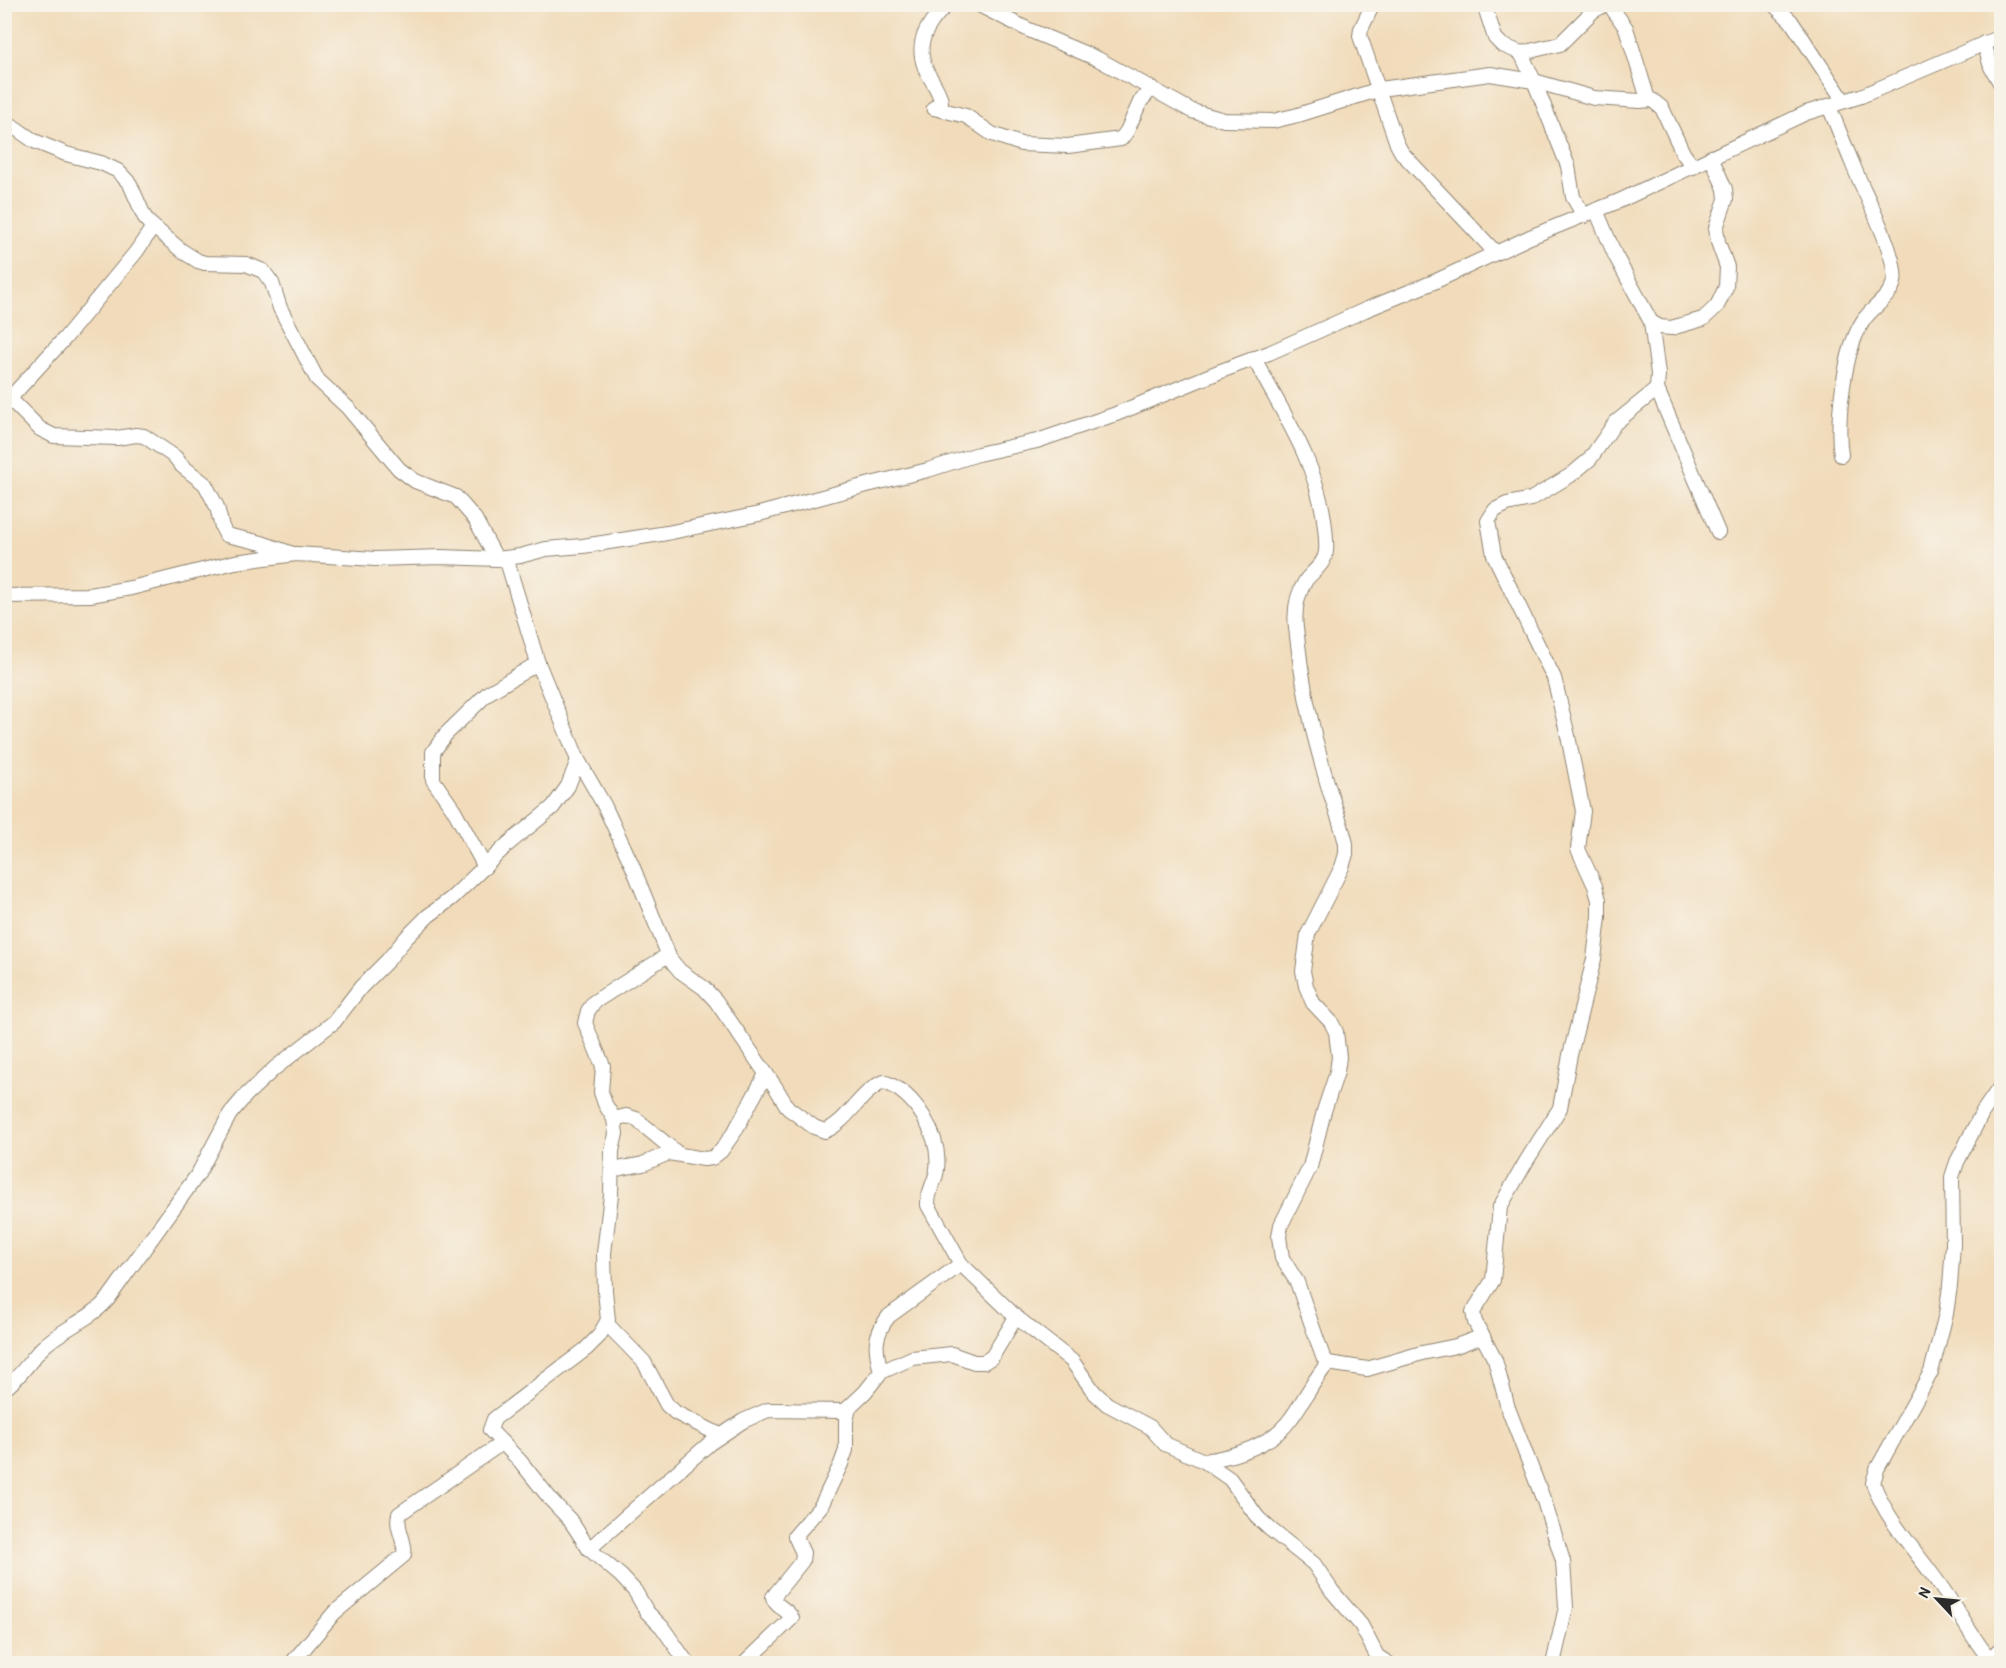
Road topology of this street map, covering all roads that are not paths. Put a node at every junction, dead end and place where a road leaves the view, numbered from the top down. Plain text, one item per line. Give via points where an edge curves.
1 (946, 4) edge
2 (977, 4) edge
3 (1373, 4) edge
4 (1484, 4) edge
5 (1607, 4) edge
6 (1773, 4) edge
7 (2001, 36) edge
8 (1984, 44) junction
9 (1521, 53) junction
10 (1534, 81) junction
11 (2001, 86) edge
12 (1151, 89) junction
13 (1382, 96) junction
14 (1648, 99) junction
15 (1844, 101) junction
16 (1829, 106) junction
17 (4, 120) edge
18 (1711, 157) junction
19 (1693, 167) junction
20 (1590, 213) junction
21 (153, 227) junction
22 (1496, 253) junction
23 (1651, 322) junction
24 (1254, 358) junction
25 (1657, 389) junction
26 (8, 395) edge
27 (1841, 455) dead end
28 (1718, 532) dead end
29 (296, 554) junction
30 (501, 558) junction
31 (4, 596) edge
32 (538, 663) junction
33 (578, 760) junction
34 (485, 867) junction
35 (668, 955) junction
36 (766, 1074) junction
37 (2001, 1084) edge
38 (614, 1119) junction
39 (677, 1153) junction
40 (612, 1170) junction
41 (961, 1264) junction
42 (1016, 1317) junction
43 (607, 1324) junction
44 (1483, 1336) junction
45 (1328, 1363) junction
46 (881, 1372) junction
47 (4, 1389) edge
48 (849, 1408) junction
49 (720, 1435) junction
50 (502, 1443) junction
51 (1203, 1461) junction
52 (589, 1549) junction
53 (2001, 1647) edge
54 (1992, 1661) edge
55 (291, 1664) edge
56 (688, 1664) edge
57 (744, 1664) edge
58 (1389, 1664) edge
59 (1553, 1664) edge

1 - 12 street via 930,24 920,50 940,97 941,102 934,108 966,116 1005,140 1068,146 1120,139
2 - 12 street via 1098,59
3 - 13 street via 1360,36
4 - 9 street via 1495,38
5 - 9 street via 1593,11 1560,44
5 - 14 street via 1626,28
6 - 15 street via 1791,21
7 - 8 street
8 - 11 street
8 - 15 street
9 - 10 street
10 - 13 street via 1490,74
10 - 14 street via 1594,98
10 - 20 street via 1568,166 1573,197
12 - 13 street via 1192,111 1238,121 1273,120 1365,95
13 - 22 street via 1402,153
14 - 19 street via 1662,108
15 - 16 street
16 - 18 street
16 - 27 street via 1885,237 1894,278 1889,292 1864,318 1853,343 1838,426
17 - 21 street via 34,141 118,171 130,184
18 - 19 street
18 - 23 street via 1725,189 1726,199 1716,228 1727,267 1726,287 1717,306 1703,319 1671,328
19 - 20 street
20 - 22 street
20 - 23 street
21 - 26 street via 65,338
21 - 30 street via 190,258 204,263 246,264 263,271 317,379 348,408 399,469 415,481 456,497
22 - 24 street
23 - 25 street
24 - 30 street via 1037,441 928,470 759,514
24 - 45 street via 1306,457 1316,482 1325,528 1325,558 1298,598 1296,627 1316,741 1344,832 1346,854 1308,934 1303,971 1313,1003 1336,1032 1339,1058 1310,1167 1281,1225 1279,1237 1282,1258 1297,1282
25 - 28 street
25 - 44 street via 1615,423 1590,459 1571,475 1531,499 1495,510 1488,521 1494,555 1554,678 1583,812 1578,849 1595,886 1599,917 1592,968 1560,1108 1500,1207 1493,1280 1473,1312
26 - 29 street via 40,429 54,436 144,436 205,484 226,535
29 - 30 street via 375,559
29 - 31 street via 235,562 90,595
30 - 32 street
32 - 33 street
32 - 34 street via 488,693 433,752 433,780
33 - 34 street via 568,786 553,807
33 - 35 street via 623,845
34 - 47 street via 406,938 334,1022 257,1083 230,1114 198,1174 108,1299 92,1315 44,1347 21,1376
35 - 36 street via 680,971 716,1000
35 - 38 street via 594,1002 586,1017 603,1065 602,1097
36 - 39 street via 721,1151 704,1159
36 - 41 street via 788,1108 825,1131 836,1126 877,1084 893,1085 908,1097 921,1113 935,1149 938,1166 928,1205
37 - 54 street via 1982,1113 1952,1177 1950,1286 1931,1372 1873,1483 1884,1509
38 - 39 street via 636,1119
38 - 40 street
39 - 40 street
40 - 43 street via 604,1253
41 - 42 street
41 - 46 street via 884,1322 876,1342
42 - 46 street via 992,1357 984,1362 952,1354 927,1355
42 - 51 street via 1072,1361 1107,1404 1150,1427 1165,1444
43 - 49 street via 644,1362 676,1413
43 - 50 street via 586,1349 494,1419 490,1430
44 - 45 street via 1367,1369
44 - 59 street via 1495,1360 1508,1408 1563,1561 1566,1607
45 - 51 street via 1277,1435 1224,1458
46 - 48 street
48 - 49 street via 834,1412 768,1410
48 - 57 street via 841,1464 821,1506 795,1536 803,1553 802,1561 773,1597 792,1618
49 - 52 street
50 - 52 street via 570,1520
50 - 55 street via 399,1514 405,1549 401,1559 341,1606
51 - 58 street via 1230,1479 1258,1518 1314,1564 1361,1625 1377,1656
52 - 56 street via 635,1591
53 - 54 street

